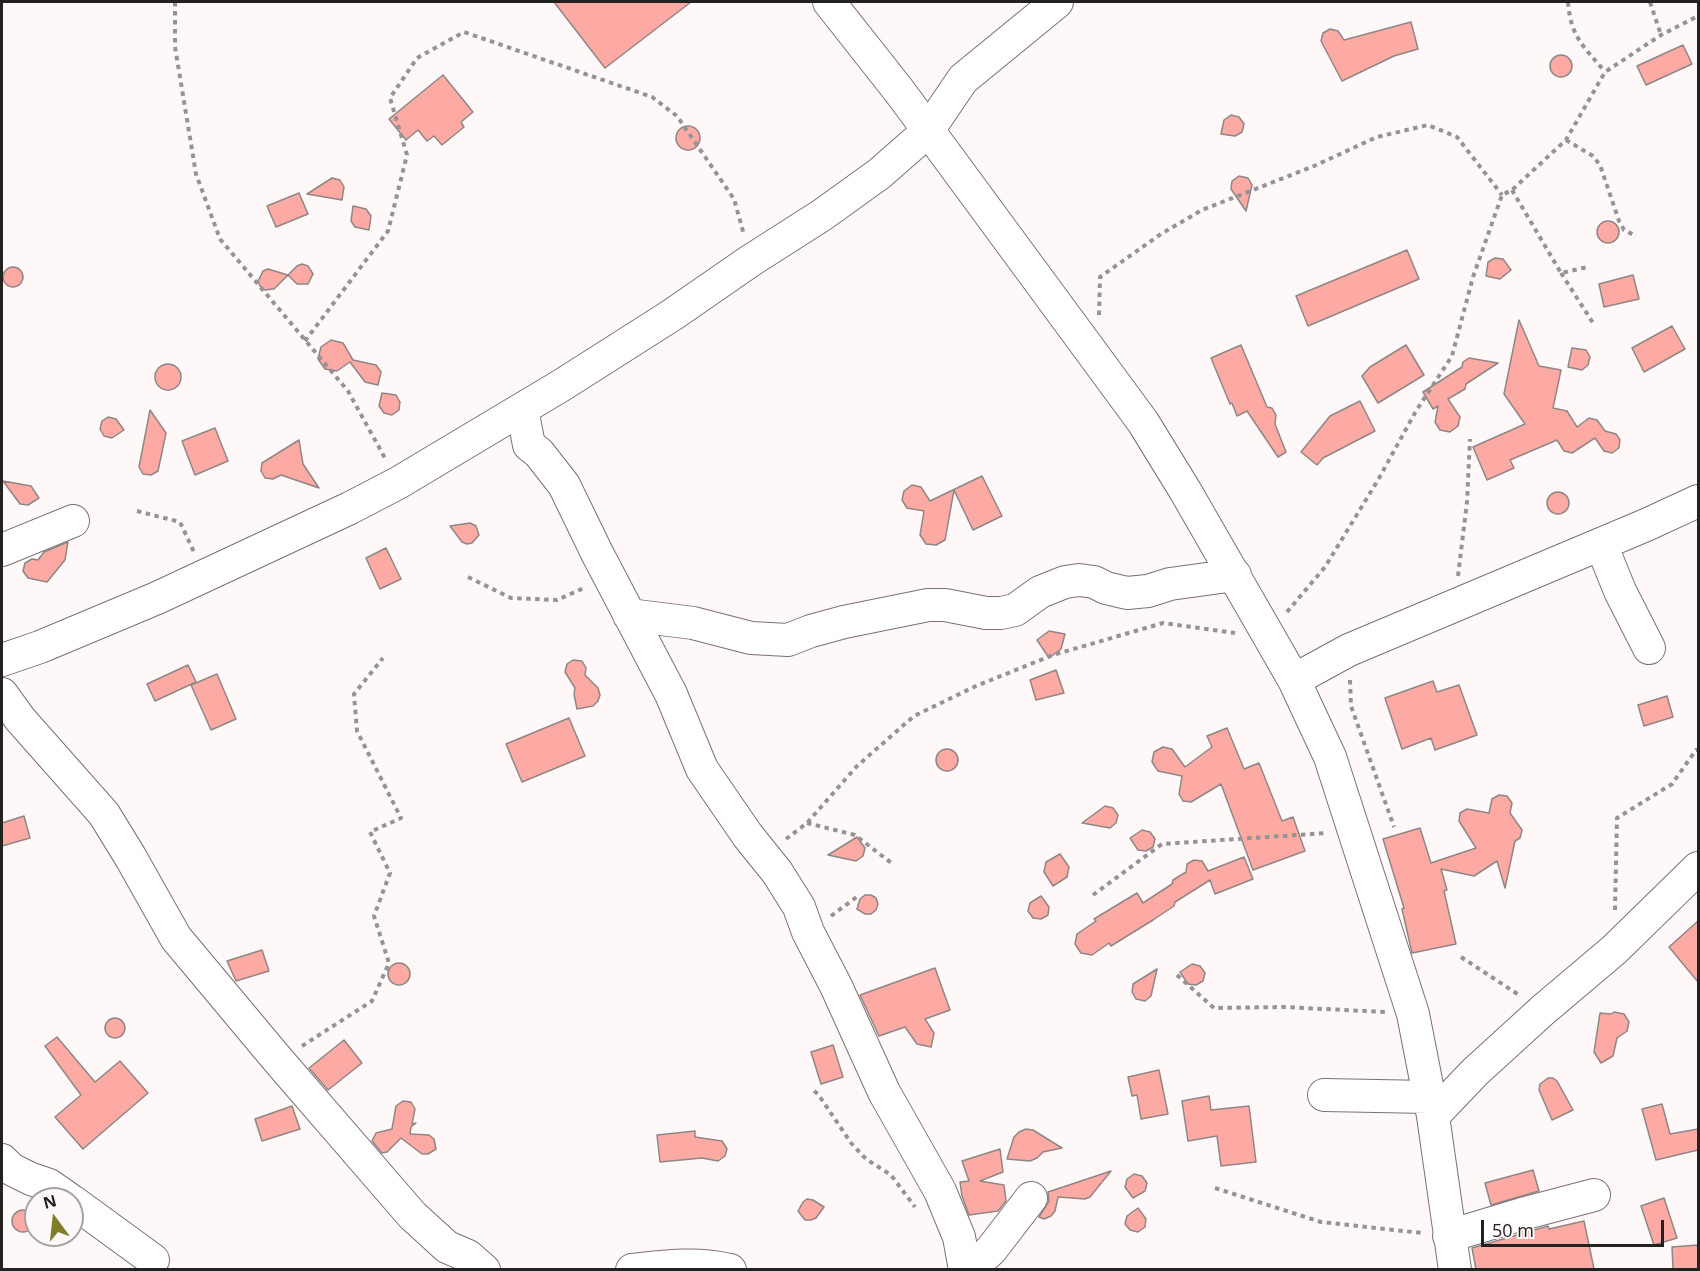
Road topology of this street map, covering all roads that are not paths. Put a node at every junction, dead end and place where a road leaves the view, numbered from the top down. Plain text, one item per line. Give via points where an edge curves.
1 (829, 2) edge
2 (1057, 2) edge
3 (927, 132) junction
4 (522, 409) junction
5 (466, 443) junction
6 (529, 445) junction
7 (1698, 501) edge
8 (73, 521) dead end
9 (1601, 544) junction
10 (2, 550) edge
11 (1235, 575) junction
12 (629, 615) junction
13 (1649, 648) dead end
14 (2, 660) edge
15 (1294, 680) junction
16 (2, 694) edge
17 (1698, 868) edge
18 (1324, 1095) dead end
19 (1431, 1107) junction
20 (2, 1160) edge
21 (52, 1187) edge
22 (1594, 1195) dead end
23 (1031, 1198) dead end
24 (84, 1210) edge
25 (1449, 1236) junction
26 (153, 1260) dead end
27 (484, 1269) edge
28 (632, 1269) edge
29 (730, 1269) edge
30 (967, 1269) edge
31 (1455, 1269) edge

1 - 3 street
2 - 3 street via 963,79
3 - 4 street via 879,174 822,215
3 - 11 street via 1143,422
4 - 5 street
4 - 6 street
5 - 6 street
5 - 14 street via 398,483 289,537 157,598
6 - 12 street via 564,485
7 - 9 street
8 - 10 street
9 - 13 street
9 - 15 street via 1349,650
11 - 12 street via 1127,593 1094,582 1065,582 1040,592 1015,610 1001,613 928,605 811,630 788,640 751,638 693,623
11 - 15 street
12 - 30 street via 671,694 702,769 799,908 884,1092 940,1191
15 - 19 street via 1330,757 1413,1014
16 - 27 street via 104,814 176,938 278,1060 412,1215 447,1247
17 - 19 street via 1614,950
18 - 19 street
19 - 25 street
20 - 21 street via 11,1169
22 - 25 street
23 - 30 street via 991,1250
24 - 26 street
25 - 31 street
28 - 29 street via 711,1265

